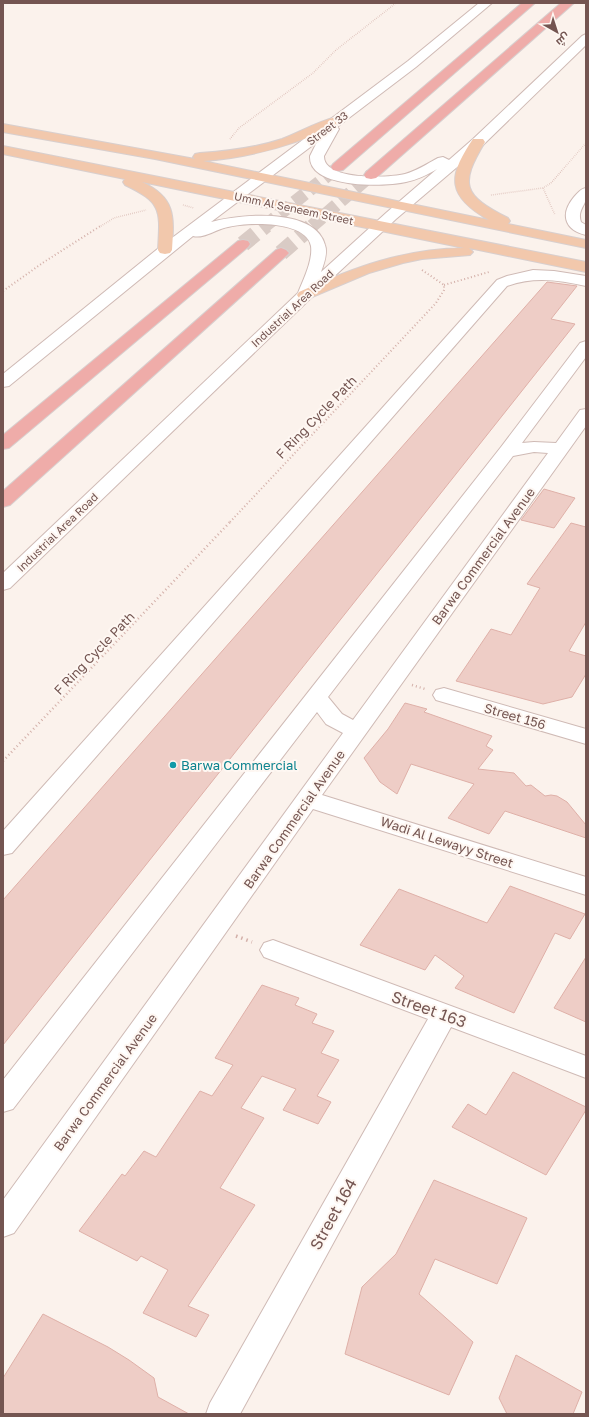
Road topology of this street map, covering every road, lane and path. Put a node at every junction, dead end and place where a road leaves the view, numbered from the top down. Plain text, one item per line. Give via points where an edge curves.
1 (486, 3) edge
2 (529, 3) edge
3 (568, 3) edge
4 (586, 38) edge
5 (336, 121) junction
6 (3, 128) edge
7 (3, 134) edge
8 (3, 140) edge
9 (478, 142) junction
10 (586, 143) edge
11 (96, 144) junction
12 (3, 150) edge
13 (155, 156) junction
14 (70, 162) junction
15 (338, 167) tunnel mouth
16 (371, 175) tunnel mouth
17 (256, 181) junction
18 (586, 192) edge
19 (237, 196) junction
20 (468, 198) junction
21 (403, 206) junction
22 (391, 216) junction
23 (380, 226) junction
24 (524, 231) junction
25 (586, 231) edge
26 (243, 244) tunnel mouth
27 (586, 244) edge
28 (164, 250) junction
29 (281, 253) tunnel mouth
30 (526, 254) junction
31 (586, 254) edge
32 (410, 256) junction
33 (586, 266) edge
34 (586, 281) edge
35 (306, 295) junction
36 (586, 346) edge
37 (3, 382) edge
38 (586, 414) edge
39 (3, 444) edge
40 (561, 449) junction
41 (506, 451) junction
42 (3, 501) edge
43 (3, 584) edge
44 (394, 680) junction
45 (444, 695) joint
46 (316, 696) junction
47 (356, 731) junction
48 (586, 737) edge
49 (3, 761) edge
50 (309, 798) junction
51 (3, 847) edge
52 (586, 886) edge
53 (216, 928) junction
54 (273, 950) joint
55 (444, 1015) junction
56 (586, 1066) edge
57 (3, 1101) edge
58 (3, 1224) edge
59 (222, 1414) edge

1 - 5 street, Street 33 via 412,64
2 - 15 highway
3 - 16 highway
4 - 9 street, Industrial Area Road
5 - 9 street via 317,159 320,166 328,172 358,181 384,182 408,178
5 - 13 main road via 291,141 239,154 191,158
5 - 17 street, Street 33
6 - 11 main road, Umm Al Seneem Street
7 - 11 main road
8 - 17 main road
9 - 20 main road via 462,173 461,182
9 - 21 street, Industrial Area Road
10 - 20 path via 551,184 543,188
11 - 13 main road, Umm Al Seneem Street
12 - 14 main road, Umm Al Seneem Street
13 - 17 main road, Umm Al Seneem Street
14 - 19 main road, Umm Al Seneem Street
14 - 28 main road via 130,182 156,195 163,203 166,214
17 - 19 street, Street 33
17 - 21 main road via 379,210 392,210
18 - 25 street via 571,213 575,224
19 - 22 main road via 255,191 272,191
19 - 23 main road, Umm Al Seneem Street
19 - 28 street, Street 33
20 - 24 main road via 485,212
21 - 22 street, Industrial Area Road
21 - 24 main road
22 - 23 street, Industrial Area Road
22 - 31 main road
23 - 30 main road, Umm Al Seneem Street
23 - 35 street, Industrial Area Road
24 - 27 main road
26 - 39 highway
28 - 35 street via 208,229 236,221 269,220 295,225 313,235 318,244 318,255
28 - 37 street
29 - 42 highway
30 - 32 main road via 457,252
30 - 33 main road, Umm Al Seneem Street
32 - 35 main road via 372,266
32 - 49 path, F Ring Cycle Path via 420,268 444,285 444,290 436,303
34 - 51 street via 545,274 521,276 502,283
35 - 43 street, Industrial Area Road
36 - 41 street
38 - 40 street, Barwa Commercial Avenue
40 - 41 street via 534,447
40 - 44 street, Barwa Commercial Avenue
41 - 46 street
44 - 45 path
44 - 47 street, Barwa Commercial Avenue
45 - 48 street, Street 156
46 - 47 street via 334,719
46 - 57 street
47 - 50 street, Barwa Commercial Avenue
50 - 52 street, Wadi Al Lewayy Street
50 - 53 street, Barwa Commercial Avenue
53 - 54 path
53 - 58 street, Barwa Commercial Avenue
54 - 55 street, Street 163
55 - 56 street, Street 163
55 - 59 street, Street 164

